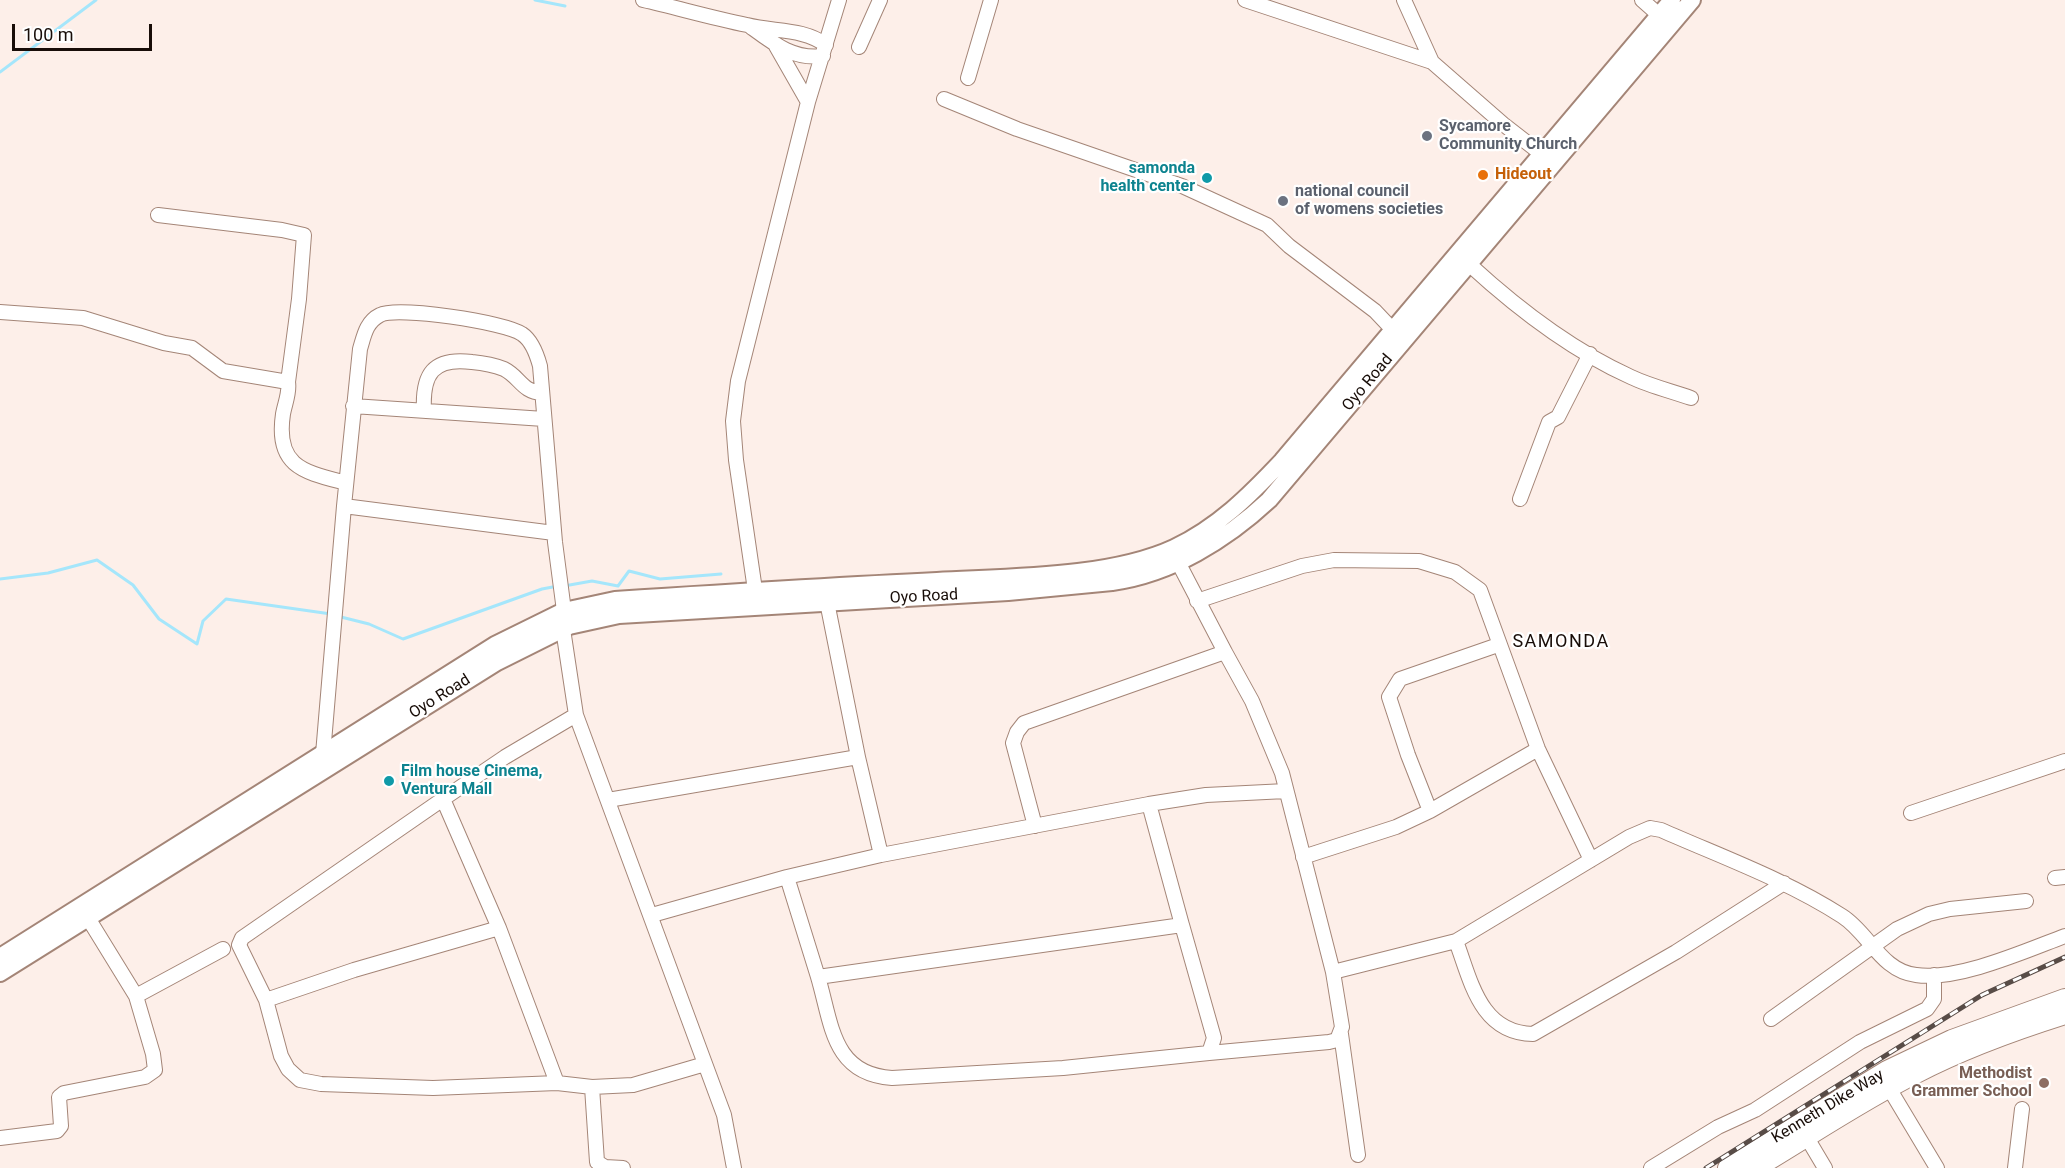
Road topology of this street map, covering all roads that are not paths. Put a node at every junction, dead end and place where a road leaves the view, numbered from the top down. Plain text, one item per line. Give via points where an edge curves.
1 (643, 0) edge
2 (839, 0) edge
3 (880, 0) edge
4 (991, 0) edge
5 (1245, 0) edge
6 (1404, 0) edge
7 (1642, 0) edge
8 (1672, 0) edge
9 (1692, 0) edge
10 (1659, 15) junction
11 (750, 26) junction
12 (832, 26) junction
13 (788, 31) junction
14 (776, 46) junction
15 (859, 47) dead end
16 (824, 50) junction
17 (1432, 62) junction
18 (968, 78) dead end
19 (944, 99) dead end
20 (808, 102) junction
21 (1547, 158) junction
22 (158, 214) dead end
23 (1470, 265) junction
24 (0, 312) edge
25 (1393, 330) junction
26 (1590, 354) junction
27 (288, 381) junction
28 (542, 393) junction
29 (1691, 398) dead end
30 (353, 406) junction
31 (424, 411) junction
32 (544, 419) junction
33 (346, 483) junction
34 (1520, 499) dead end
35 (344, 506) junction
36 (554, 533) junction
37 (1178, 562) junction
38 (755, 590) junction
39 (1197, 601) junction
40 (827, 602) junction
41 (564, 611) junction
42 (563, 629) junction
43 (1498, 645) junction
44 (1225, 652) junction
45 (576, 715) junction
46 (1538, 749) junction
47 (323, 754) junction
48 (858, 757) junction
49 (2065, 761) edge
50 (1286, 791) junction
51 (443, 799) junction
52 (608, 800) junction
53 (1149, 804) junction
54 (1430, 811) junction
55 (1911, 813) dead end
56 (1035, 826) junction
57 (881, 855) junction
58 (1303, 857) junction
59 (1591, 860) junction
60 (787, 877) junction
61 (1784, 883) junction
62 (108, 897) junction
63 (2026, 901) dead end
64 (652, 915) junction
65 (88, 918) junction
66 (1182, 925) junction
67 (499, 928) junction
68 (2065, 936) edge
69 (1456, 940) junction
70 (1872, 946) junction
71 (224, 949) dead end
72 (0, 957) edge
73 (1333, 972) junction
74 (0, 973) edge
75 (1934, 975) junction
76 (818, 977) junction
77 (136, 996) junction
78 (2065, 999) edge
79 (266, 1000) junction
80 (2065, 1014) edge
81 (1771, 1019) dead end
82 (1341, 1035) junction
83 (1209, 1053) junction
84 (705, 1064) junction
85 (556, 1083) junction
86 (592, 1087) junction
87 (1889, 1088) junction
88 (2022, 1109) dead end
89 (1803, 1131) junction
90 (0, 1138) edge
91 (1358, 1155) dead end
92 (623, 1168) edge
93 (734, 1168) edge
94 (1651, 1168) edge
95 (1728, 1168) edge
96 (1755, 1168) edge
97 (1825, 1168) edge
98 (1937, 1168) edge
99 (2015, 1168) edge

1 - 11 street
2 - 12 street
3 - 15 street
4 - 18 street
5 - 17 street
6 - 17 street
7 - 10 street
8 - 10 main road, Oyo Road
9 - 21 main road, Oyo Road
10 - 21 main road, Oyo Road
11 - 13 street
11 - 14 street
12 - 13 street
12 - 16 street
13 - 16 street via 816,37
14 - 16 street via 809,58
14 - 20 street
16 - 20 street
17 - 21 street
19 - 25 street via 1017,129 1182,186 1267,225 1375,311
20 - 38 street via 738,381 733,421
21 - 23 main road, Oyo Road
21 - 25 main road, Oyo Road
22 - 27 street via 304,235
23 - 26 street via 1519,310
23 - 37 main road, Oyo Road via 1269,500 1228,533
24 - 27 street via 83,318 192,348 223,370
25 - 38 main road, Oyo Road via 1256,489 1218,523 1172,549 1129,562 1054,573
26 - 29 street via 1631,377
26 - 34 street via 1558,417 1549,422
27 - 33 street via 282,436 290,460 303,471
28 - 30 street via 537,355 524,335 512,328 400,311 381,314 367,326
28 - 31 street via 526,390 502,368 454,360 443,362 428,376
28 - 32 street
30 - 31 street
30 - 33 street
31 - 32 street
32 - 36 street
33 - 35 street
35 - 36 street
35 - 47 street
36 - 41 street
37 - 39 street
37 - 40 main road, Oyo Road via 1112,582
38 - 41 main road, Oyo Road via 615,600
39 - 43 street via 1302,566 1334,560 1419,561 1455,572 1480,590
39 - 44 street
40 - 42 main road, Oyo Road via 647,612
40 - 48 street
41 - 47 main road, Oyo Road via 495,645
42 - 45 street
42 - 62 main road, Oyo Road via 497,662
43 - 46 street
43 - 54 street via 1400,679 1391,691 1389,697
44 - 50 street via 1276,755
44 - 56 street via 1024,723 1013,743
45 - 51 street
45 - 52 street
46 - 54 street
46 - 59 street
47 - 62 main road, Oyo Road
48 - 52 street
48 - 57 street
49 - 55 street
50 - 53 street via 1206,795
50 - 58 street
51 - 67 street
51 - 79 street via 242,938 239,945
52 - 64 street
53 - 56 street
53 - 66 street
54 - 58 street via 1396,827
56 - 57 street
57 - 60 street
58 - 73 street
59 - 61 street via 1650,828
59 - 69 street
60 - 64 street
60 - 76 street
61 - 69 street via 1676,952 1533,1034 1516,1034 1488,1014 1477,997
61 - 70 street via 1844,917
62 - 65 main road, Oyo Road
62 - 72 main road, Oyo Road
63 - 70 street via 1929,914
64 - 84 street
65 - 74 main road, Oyo Road
65 - 77 street
66 - 76 street
66 - 83 street via 1214,1038
67 - 79 street
67 - 85 street
68 - 75 street via 1984,965
69 - 73 street
70 - 75 street via 1888,963 1907,973
70 - 81 street
71 - 77 street
73 - 82 street
75 - 94 street via 1934,999 1927,1009 1860,1042 1755,1110 1718,1127
76 - 83 street via 841,1052 848,1063 871,1077 1063,1068
77 - 90 street via 153,1054 152,1074 64,1093 59,1097 60,1130
78 - 89 highway, Kenneth Dike Way via 1952,1040 1887,1071
79 - 85 street via 281,1056 300,1080 433,1088
80 - 87 highway, Kenneth Dike Way via 1998,1036
82 - 83 street via 1329,1042
82 - 91 street
84 - 86 street via 633,1085
84 - 93 street via 724,1115
85 - 86 street
86 - 92 street via 597,1162 605,1167
87 - 89 highway, Kenneth Dike Way
87 - 98 street
88 - 99 street
89 - 95 highway, Kenneth Dike Way
89 - 96 highway, Kenneth Dike Way
89 - 97 street

